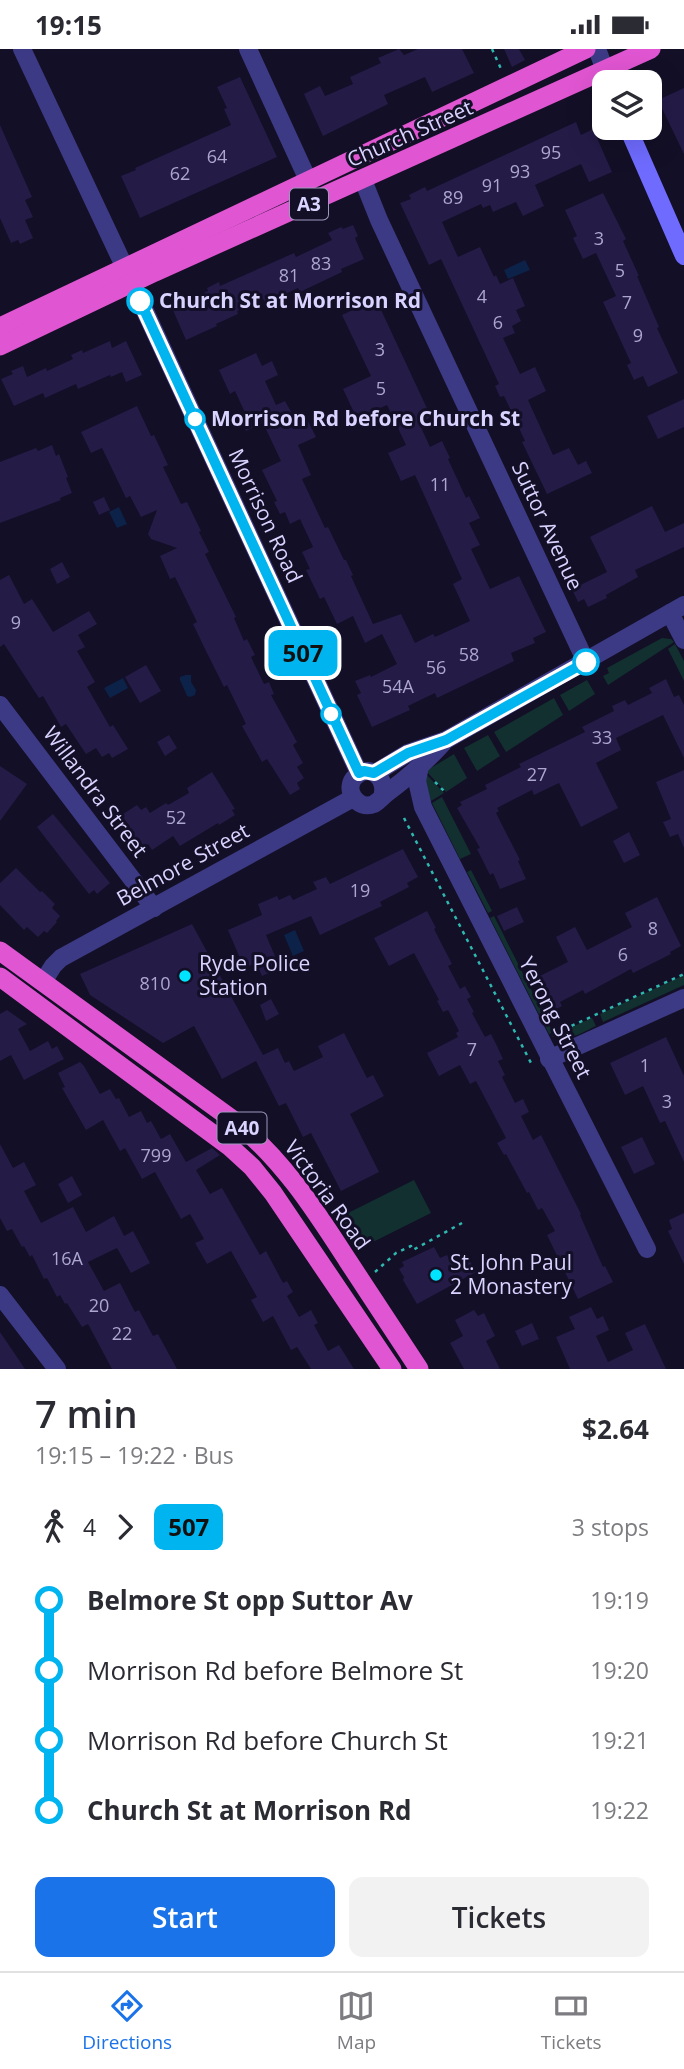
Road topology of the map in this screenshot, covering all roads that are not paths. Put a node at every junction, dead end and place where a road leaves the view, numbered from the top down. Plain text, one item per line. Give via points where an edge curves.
1 (22, 49) edge
2 (248, 49) edge
3 (586, 49) edge
4 (597, 49) edge
5 (651, 49) edge
6 (605, 70) edge
7 (617, 70) edge
8 (592, 82) edge
9 (633, 140) edge
10 (308, 180) junction
11 (363, 180) junction
12 (684, 256) edge
13 (128, 275) junction
14 (27, 323) junction
15 (0, 327) edge
16 (0, 346) edge
17 (677, 609) edge
18 (684, 640) edge
19 (586, 662) junction
20 (0, 705) edge
21 (446, 740) junction
22 (367, 773) junction
23 (401, 782) junction
24 (353, 797) junction
25 (423, 807) junction
26 (153, 908) junction
27 (0, 951) edge
28 (0, 977) edge
29 (43, 982) junction
30 (684, 998) edge
31 (541, 1063) junction
32 (647, 1249) dead end
33 (0, 1295) edge
34 (57, 1369) edge
35 (392, 1369) edge
36 (419, 1369) edge

1 - 13 street, Morrison Road
2 - 10 street
3 - 10 highway, Church Street / A3
4 - 6 street
5 - 7 highway, Church Street / A3
8 - 11 highway, Church Street / A3
9 - 12 main road
10 - 13 highway, Church Street / A3
11 - 13 highway, Church Street / A3
11 - 19 street, Suttor Avenue
13 - 14 highway, Church Street / A3
13 - 22 street, Morrison Road
14 - 15 highway, A3
14 - 16 highway, A3
17 - 18 street
17 - 19 street
19 - 21 street
20 - 26 street, Willandra Street
21 - 22 street
21 - 23 street
22 - 23 street, Morrison Road via 379,776 384,786
22 - 24 street via 351,782
23 - 24 street via 368,805
23 - 25 street, Yerong Street
23 - 25 street, Yerong Street via 417,781
24 - 26 street, Belmore Street
25 - 31 street, Yerong Street via 540,1040
26 - 29 street, Belmore Street via 61,958
27 - 29 highway, Victoria Road / A40
28 - 35 highway, Victoria Road / A40 via 252,1167
29 - 36 highway, Victoria Road / A40 via 233,1120 271,1154
30 - 31 street
31 - 32 street, Yerong Street
33 - 34 street

